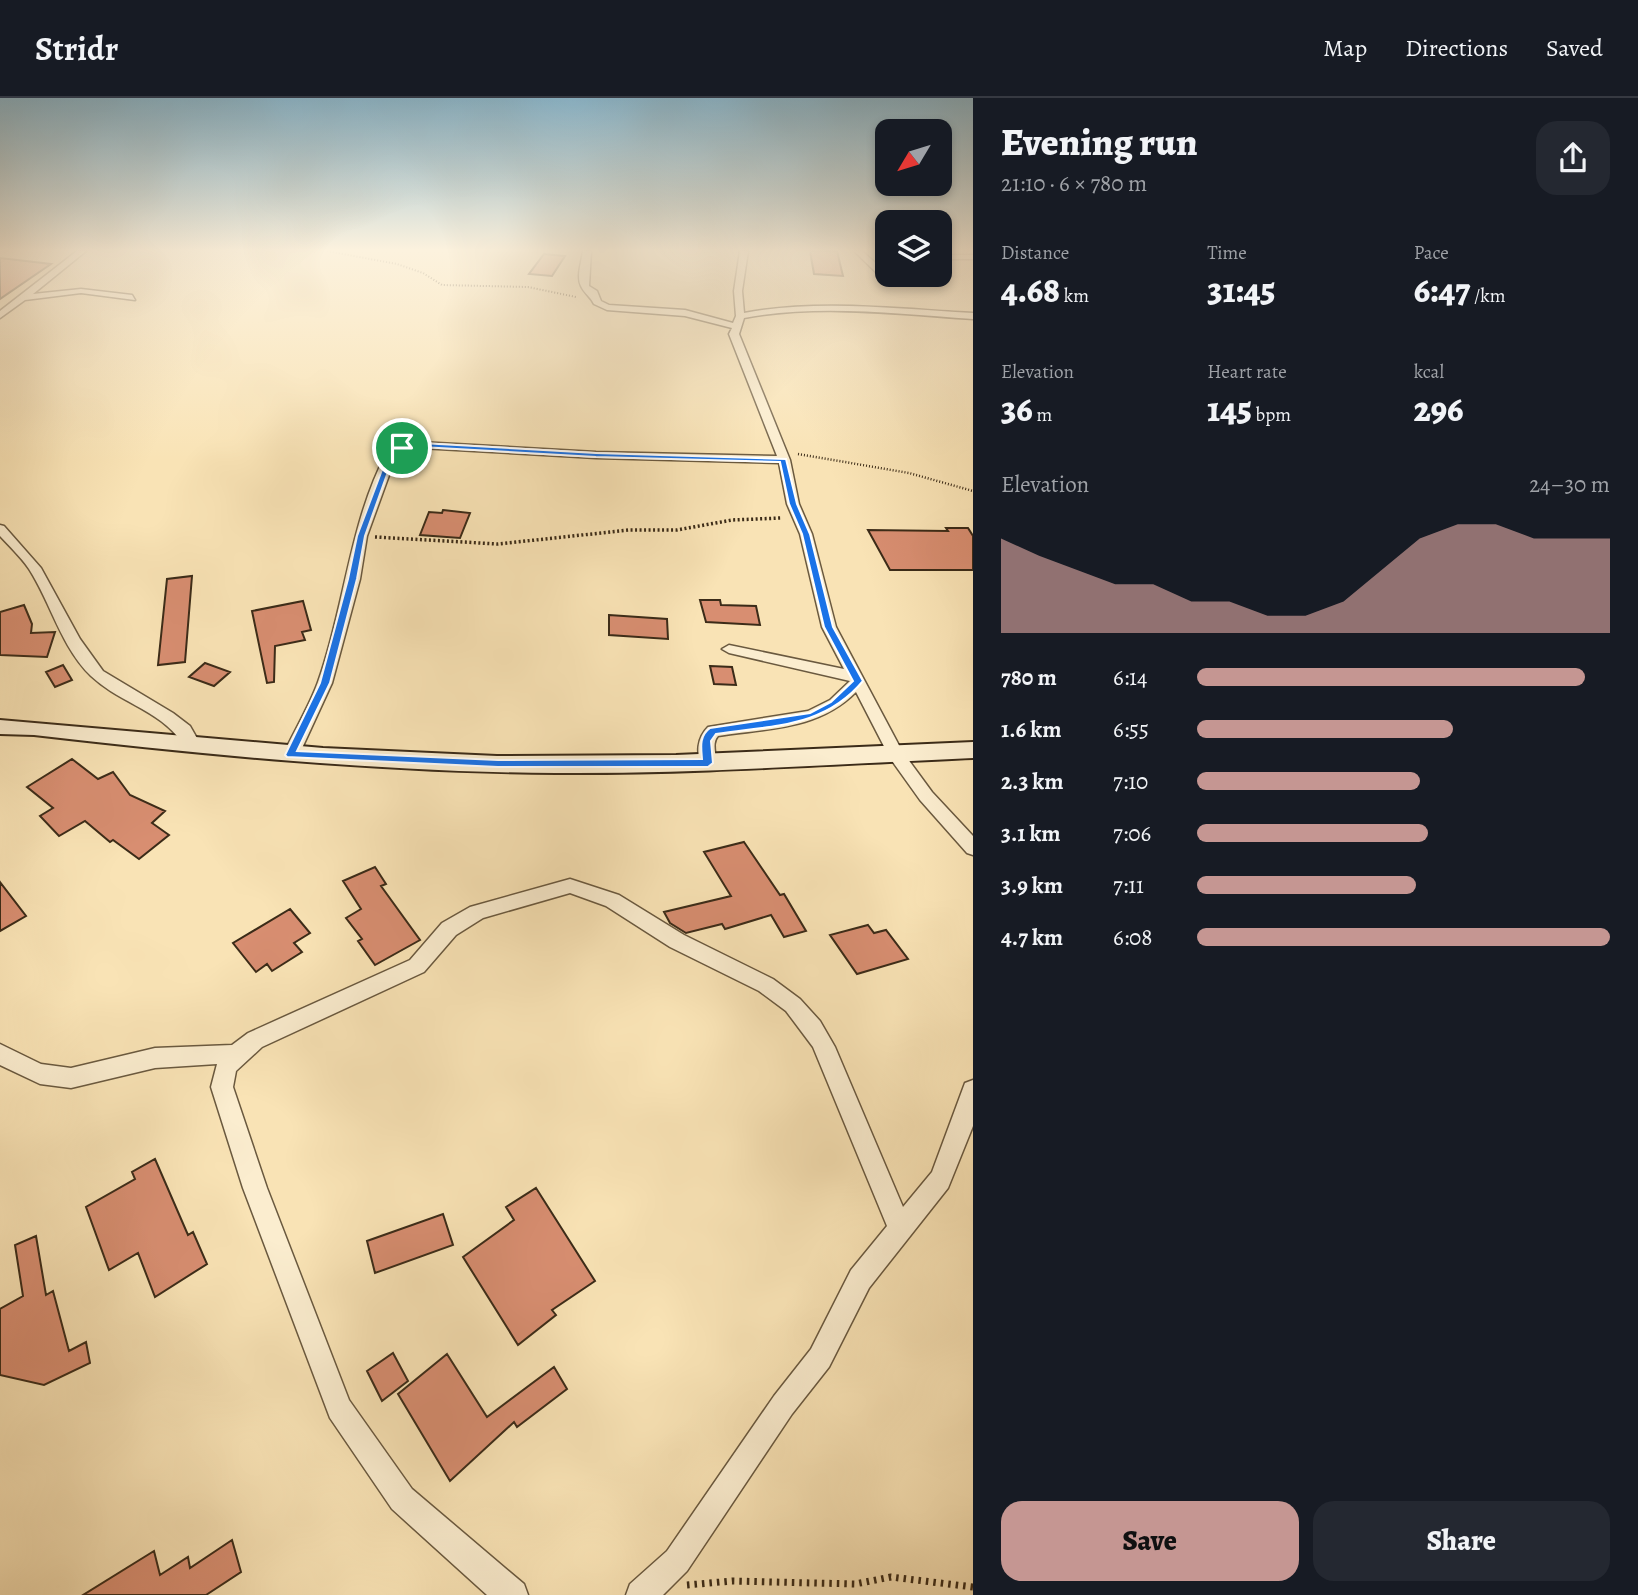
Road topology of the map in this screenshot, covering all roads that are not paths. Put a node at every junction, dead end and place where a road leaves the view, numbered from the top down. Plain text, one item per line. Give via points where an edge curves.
1 (738, 321) edge
2 (782, 455) junction
3 (0, 529) edge
4 (729, 649) dead end
5 (857, 678) junction
6 (0, 727) edge
7 (194, 747) junction
8 (973, 750) edge
9 (896, 754) junction
10 (291, 755) junction
11 (708, 763) junction
12 (973, 848) edge
13 (0, 1054) edge
14 (236, 1055) junction
15 (973, 1090) edge
16 (900, 1228) junction
17 (644, 1592) edge
18 (513, 1595) edge

1 - 2 street via 734,334
2 - 5 street via 829,627
2 - 10 street via 596,455 421,445 391,454 361,536 325,683
3 - 7 street via 40,575 89,665 184,730
4 - 5 street
5 - 9 street
5 - 11 street via 835,704 812,716 714,731 706,741
6 - 7 main road
7 - 10 main road
8 - 9 main road
9 - 11 main road
9 - 12 street
10 - 11 main road via 498,764
13 - 14 street via 23,1069 67,1080 146,1060
14 - 16 street via 255,1040 417,966 449,929 477,912 569,886 583,888 615,900 677,941 792,1003 811,1024 827,1054
14 - 18 street via 226,1067 222,1087 340,1409 402,1499
15 - 16 street via 940,1180
16 - 17 street via 860,1279 820,1357 677,1561

